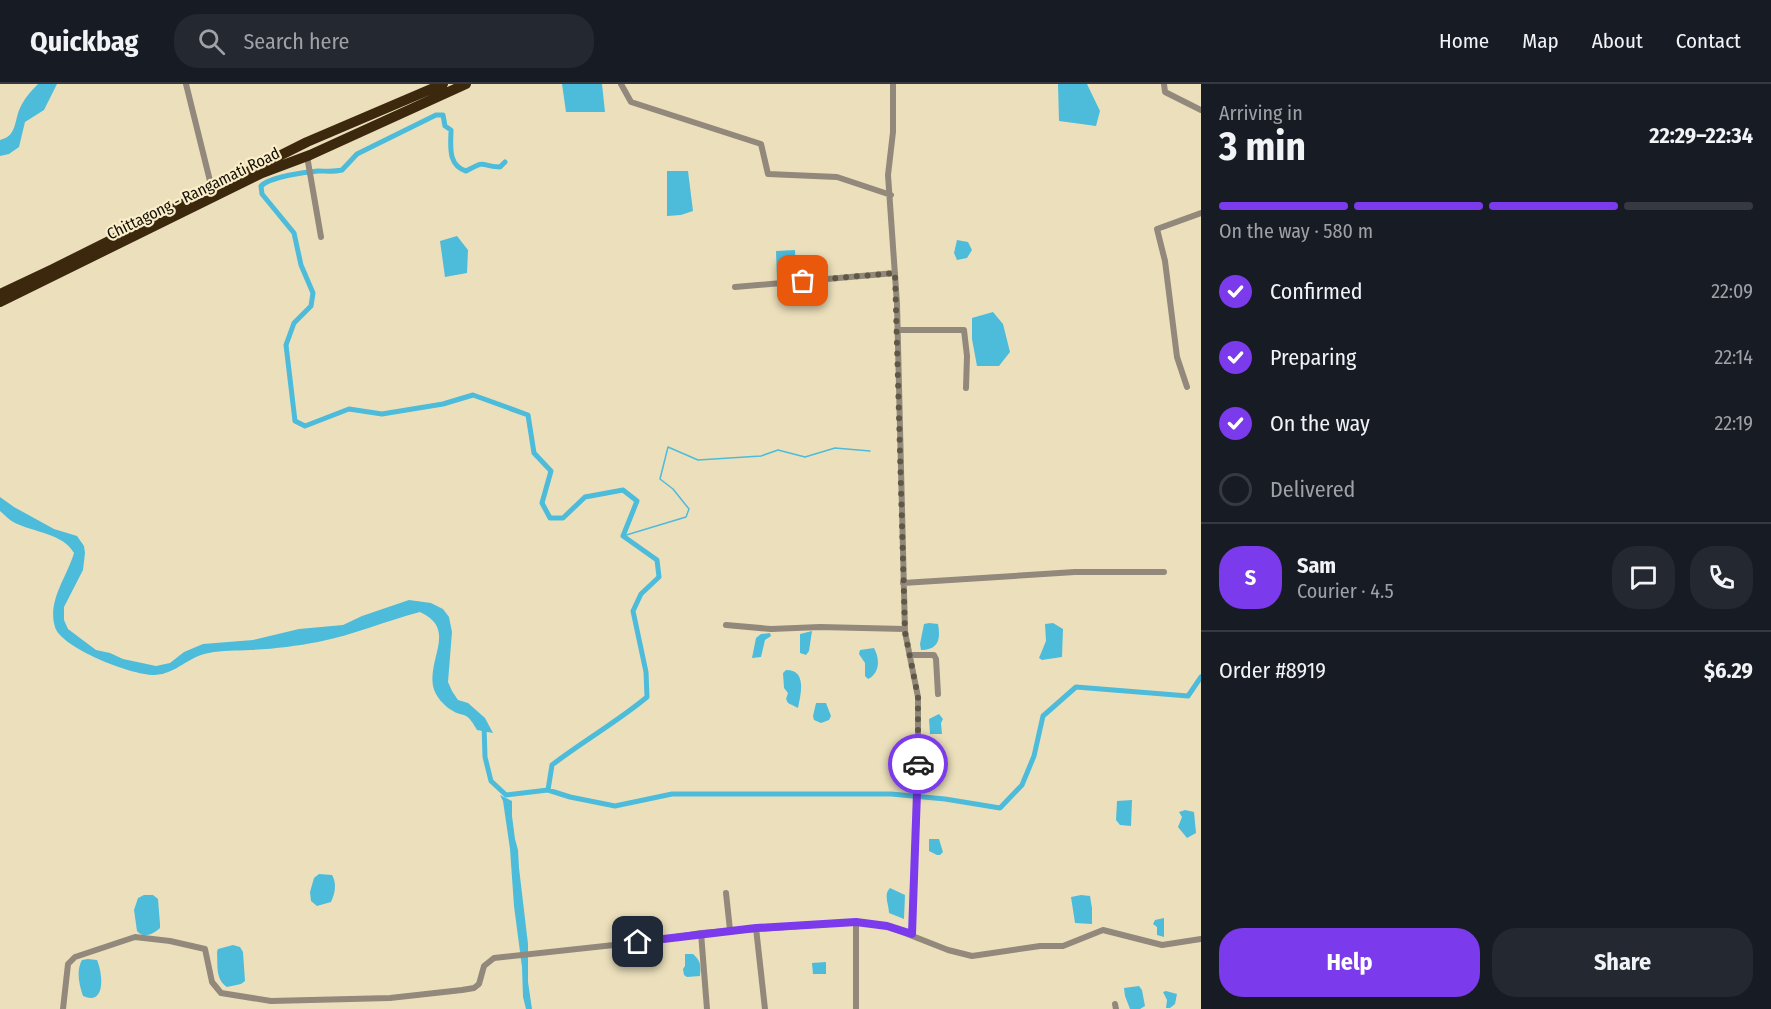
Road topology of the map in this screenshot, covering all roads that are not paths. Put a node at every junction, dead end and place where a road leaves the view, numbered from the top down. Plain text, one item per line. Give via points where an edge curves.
1 (186, 84) edge
2 (442, 84) edge
3 (466, 84) edge
4 (621, 84) edge
5 (893, 84) edge
6 (1164, 84) edge
7 (1201, 110) edge
8 (309, 159) junction
9 (212, 189) junction
10 (891, 195) junction
11 (180, 210) junction
12 (1201, 213) edge
13 (321, 237) dead end
14 (895, 273) junction
15 (735, 287) dead end
16 (0, 294) edge
17 (0, 302) edge
18 (897, 330) junction
19 (1187, 387) dead end
20 (966, 388) dead end
21 (1164, 572) dead end
22 (903, 583) junction
23 (726, 626) dead end
24 (905, 629) junction
25 (910, 655) junction
26 (938, 694) dead end
27 (726, 893) dead end
28 (856, 922) junction
29 (756, 928) junction
30 (730, 930) junction
31 (701, 933) junction
32 (912, 934) junction
33 (1201, 939) edge
34 (63, 1009) edge
35 (707, 1009) edge
36 (765, 1009) edge
37 (856, 1009) edge

1 - 9 street
2 - 9 highway via 307,142
3 - 8 highway, Chittagong - Rangamati Road
4 - 10 street via 631,102 761,144 768,174 837,177
5 - 10 street via 888,175
6 - 7 street via 1165,92
8 - 11 highway, Chittagong - Rangamati Road via 262,173
8 - 13 street
9 - 11 highway
10 - 14 street
11 - 16 highway
11 - 17 highway, Chittagong - Rangamati Road
12 - 19 street via 1157,229 1177,357
14 - 15 street
14 - 18 street
18 - 20 street via 964,330
18 - 22 street
21 - 22 street via 1075,572
22 - 24 street
23 - 24 street via 771,630
24 - 25 street
25 - 26 street via 934,655
25 - 32 street via 918,697
27 - 30 street
28 - 29 street
28 - 32 street
28 - 37 street
29 - 30 street
29 - 36 street
30 - 31 street
31 - 34 street via 494,958 482,972 479,984 462,990 390,998 271,1001 221,993 212,982 206,949 135,937 75,957 68,964
31 - 35 street
32 - 33 street via 972,956 1063,946 1103,930 1162,945

